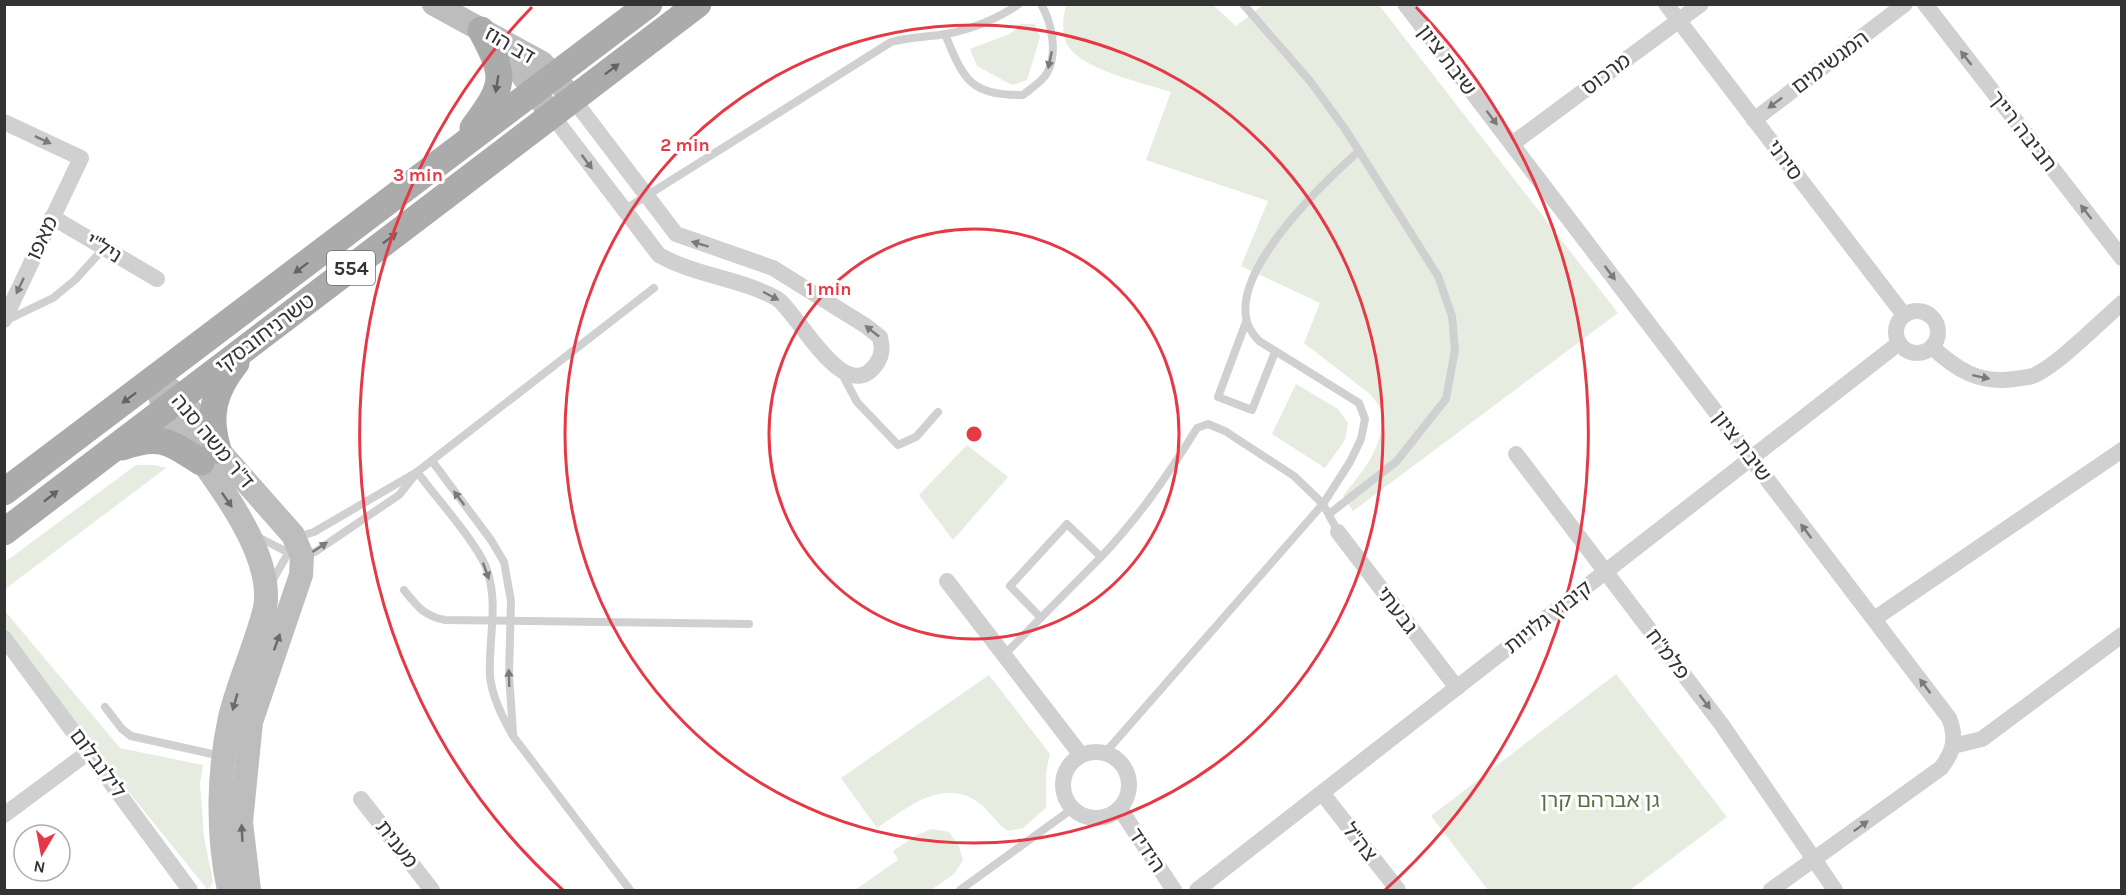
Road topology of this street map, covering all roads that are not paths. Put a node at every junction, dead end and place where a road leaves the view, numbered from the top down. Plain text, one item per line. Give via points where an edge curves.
1 (434, 4) edge
2 (649, 4) edge
3 (698, 4) edge
4 (1019, 4) edge
5 (1041, 4) edge
6 (1243, 4) edge
7 (1405, 4) edge
8 (1666, 4) edge
9 (1701, 4) edge
10 (1905, 4) edge
11 (1925, 4) edge
12 (1678, 21) junction
13 (474, 25) junction
14 (945, 34) junction
15 (544, 84) junction
16 (573, 99) junction
17 (552, 115) junction
18 (1754, 120) junction
19 (4, 122) edge
20 (1512, 144) junction
21 (455, 151) junction
22 (1359, 152) junction
23 (647, 197) junction
24 (624, 210) junction
25 (52, 217) junction
26 (104, 248) junction
27 (2121, 258) edge
28 (157, 279) dead end
29 (654, 288) dead end
30 (2121, 303) edge
31 (1904, 315) junction
32 (4, 321) edge
33 (1246, 322) junction
34 (1899, 343) junction
35 (249, 345) junction
36 (1932, 347) junction
37 (1275, 352) junction
38 (840, 370) junction
39 (155, 379) junction
40 (172, 403) junction
41 (938, 412) dead end
42 (2121, 450) edge
43 (109, 451) junction
44 (1516, 454) dead end
45 (209, 456) junction
46 (1751, 459) junction
47 (432, 461) junction
48 (417, 472) junction
49 (4, 492) edge
50 (1323, 504) junction
51 (1329, 514) junction
52 (4, 532) edge
53 (249, 532) junction
54 (1338, 532) joint
55 (295, 544) junction
56 (1101, 557) junction
57 (1606, 572) junction
58 (947, 581) dead end
59 (404, 590) dead end
60 (267, 595) junction
61 (1041, 618) junction
62 (1874, 619) junction
63 (492, 620) junction
64 (510, 620) junction
65 (749, 624) dead end
66 (2121, 635) edge
67 (4, 638) edge
68 (1004, 655) junction
69 (1457, 688) junction
70 (105, 707) dead end
71 (513, 736) junction
72 (1953, 746) junction
73 (90, 751) junction
74 (1105, 753) junction
75 (1081, 755) junction
76 (235, 759) junction
77 (1322, 793) junction
78 (360, 799) dead end
79 (1072, 809) junction
80 (1120, 809) junction
81 (4, 815) edge
82 (1813, 861) junction
83 (190, 891) edge
84 (229, 891) edge
85 (249, 891) edge
86 (432, 891) edge
87 (630, 891) edge
88 (960, 891) edge
89 (1174, 891) edge
90 (1197, 891) edge
91 (1398, 891) edge
92 (1771, 891) edge
93 (1835, 891) edge

1 - 13 street, דב הוז
2 - 15 main road, טשרניחובסקי / 554
16 -> 3 main road, טשרניחובסקי / 554
4 - 14 lane via 978,26
5 -> 14 lane via 1048,16 1052,57 1047,74 1023,95 996,95 978,88 958,65
6 - 22 lane via 1310,81
7 -> 20 street, שיבת ציון
8 - 12 street, סירני
9 - 12 street, מרכוס
10 -> 18 street, המגשימים
27 -> 11 street, חביבה רייך
12 - 18 street, סירני
12 - 20 street, מרכוס
13 - 15 street, דב הוז via 542,63
13 -> 21 main road via 495,56 499,86 493,101
14 - 23 lane via 891,42
15 - 16 street, דב הוז
15 - 17 street, דב הוז
15 - 21 main road, טשרניחובסקי / 554
16 - 17 main road, טשרניחובסקי / 554
16 - 23 street
17 -> 24 street
35 -> 17 main road, טשרניחובסקי / 554
18 - 31 street, סירני
19 -> 25 street, מאפו via 81,158
20 -> 46 street, שיבת ציון
21 -> 39 main road, טשרניחובסקי / 554
22 - 33 lane via 1326,181 1265,257 1249,286
22 - 51 lane via 1438,276 1448,302 1455,350 1446,399 1427,426 1396,462
23 - 24 lane
38 -> 23 street via 855,375 867,373 883,351 880,337 774,268 676,234
24 -> 38 street via 660,255 676,264 755,287 780,300 823,356
25 - 26 street, ניל"י
25 -> 32 street, מאפו
26 - 28 street, ניל"י
26 - 32 lane via 53,298
29 - 47 lane
36 -> 30 street via 1954,367 1979,379 2032,376
31 - 34 street via 1896,328
31 - 36 street via 1917,310 1931,315 1939,333
33 - 37 lane via 1259,341
33 - 37 lane via 1218,397 1252,410
34 - 36 street via 1911,352
34 - 46 street, קיבוץ גלויות
35 - 40 main road, טשרניחובסקי / 554
35 - 45 main road via 214,401
37 - 50 lane via 1359,403 1365,419 1361,440
38 - 41 lane via 857,402 898,446 916,437
39 - 40 street, ד"ר משה סנה
39 -> 49 main road, טשרניחובסקי / 554
40 - 43 main road, טשרניחובסקי / 554
40 - 45 street, ד"ר משה סנה
42 - 62 street
43 - 45 main road via 146,439
52 -> 43 main road, טשרניחובסקי / 554
44 - 57 street, פלמ"ח
45 -> 53 street, ד"ר משה סנה
45 - 55 street, ד"ר משה סנה
46 - 57 street, קיבוץ גלויות
62 -> 46 street, שיבת ציון
47 - 48 lane
64 -> 47 lane via 504,562
48 - 55 lane
55 -> 48 lane via 315,552 399,495
48 -> 63 lane via 487,568
50 - 51 lane
50 - 56 lane via 1294,476 1226,431 1208,424 1197,428 1158,490
50 - 74 lane
51 - 54 lane
53 - 55 lane
53 - 60 street, ד"ר משה סנה via 261,561
54 - 69 street, גבעתי
55 - 60 lane via 272,578
76 -> 55 street, ד"ר משה סנה via 301,574
56 - 61 lane
56 - 61 lane via 1067,524 1010,586
57 - 69 street, קיבוץ גלויות
57 -> 82 street, פלמ"ח via 1722,725
58 - 68 street
59 - 63 lane via 431,617
60 -> 76 street, ד"ר משה סנה via 230,718
61 - 68 lane
72 -> 62 street, שיבת ציון via 1955,733 1949,718
63 - 64 lane
63 - 71 lane via 490,676 499,709
64 - 65 lane
71 -> 64 lane
66 - 72 street via 1982,739
67 - 73 street, לילנבלום
68 - 75 street
69 - 77 street, קיבוץ גלויות
70 - 76 lane via 131,736
71 - 87 lane
82 -> 72 street via 1941,768
73 - 81 street
73 - 83 street, לילנבלום
74 - 75 street
74 - 80 street via 1123,766 1128,777 1129,788
75 - 79 street via 1071,762 1062,783 1065,800
76 - 84 street, ד"ר משה סנה via 220,822
85 -> 76 street, ד"ר משה סנה
77 - 90 street, קיבוץ גלויות
77 - 91 street, צה"ל
78 - 86 street, מענית
79 - 80 street via 1093,819 1110,816
79 - 88 lane
80 - 89 street, הידיד
82 - 92 street
82 - 93 street, פלמ"ח

